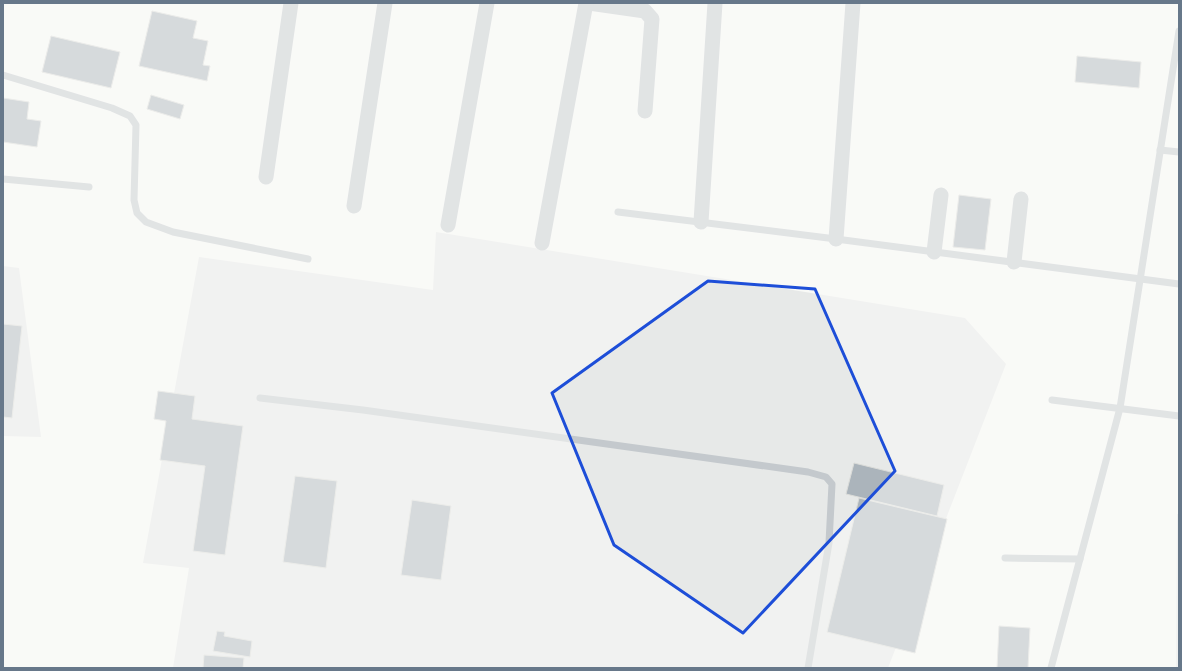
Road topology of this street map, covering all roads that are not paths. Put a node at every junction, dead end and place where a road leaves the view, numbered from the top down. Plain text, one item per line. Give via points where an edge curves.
1 (291, 3) edge
2 (385, 3) edge
3 (487, 3) edge
4 (586, 3) edge
5 (589, 3) edge
6 (715, 3) edge
7 (852, 3) edge
8 (1179, 32) edge
9 (3, 75) edge
10 (645, 110) dead end
11 (1160, 150) junction
12 (1179, 152) edge
13 (266, 177) dead end
14 (3, 179) edge
15 (89, 187) dead end
16 (941, 195) dead end
17 (1022, 199) dead end
18 (354, 206) dead end
19 (618, 212) dead end
20 (701, 222) junction
21 (448, 225) dead end
22 (836, 239) junction
23 (542, 243) dead end
24 (934, 252) junction
25 (308, 258) dead end
26 (1014, 262) junction
27 (1140, 279) junction
28 (1179, 284) edge
29 (260, 398) dead end
30 (1052, 400) dead end
31 (1120, 408) junction
32 (1179, 416) edge
33 (1005, 558) dead end
34 (1080, 559) junction
35 (808, 668) edge
36 (1051, 668) edge

1 - 13 street
2 - 18 street
3 - 21 street
4 - 23 street
5 - 10 street via 645,11 652,19
6 - 20 street
7 - 22 street
8 - 11 lane
9 - 25 lane via 112,108 130,116 136,125 134,200 138,213 146,222 173,232
11 - 12 lane
11 - 27 lane
14 - 15 lane
16 - 24 street
17 - 26 street
19 - 20 lane
20 - 22 lane
22 - 24 lane
24 - 26 lane
26 - 27 lane
27 - 28 lane
27 - 31 lane
29 - 35 lane via 808,472 826,477 832,484 830,543
30 - 31 lane
31 - 32 lane
31 - 34 lane
33 - 34 lane
34 - 36 lane

